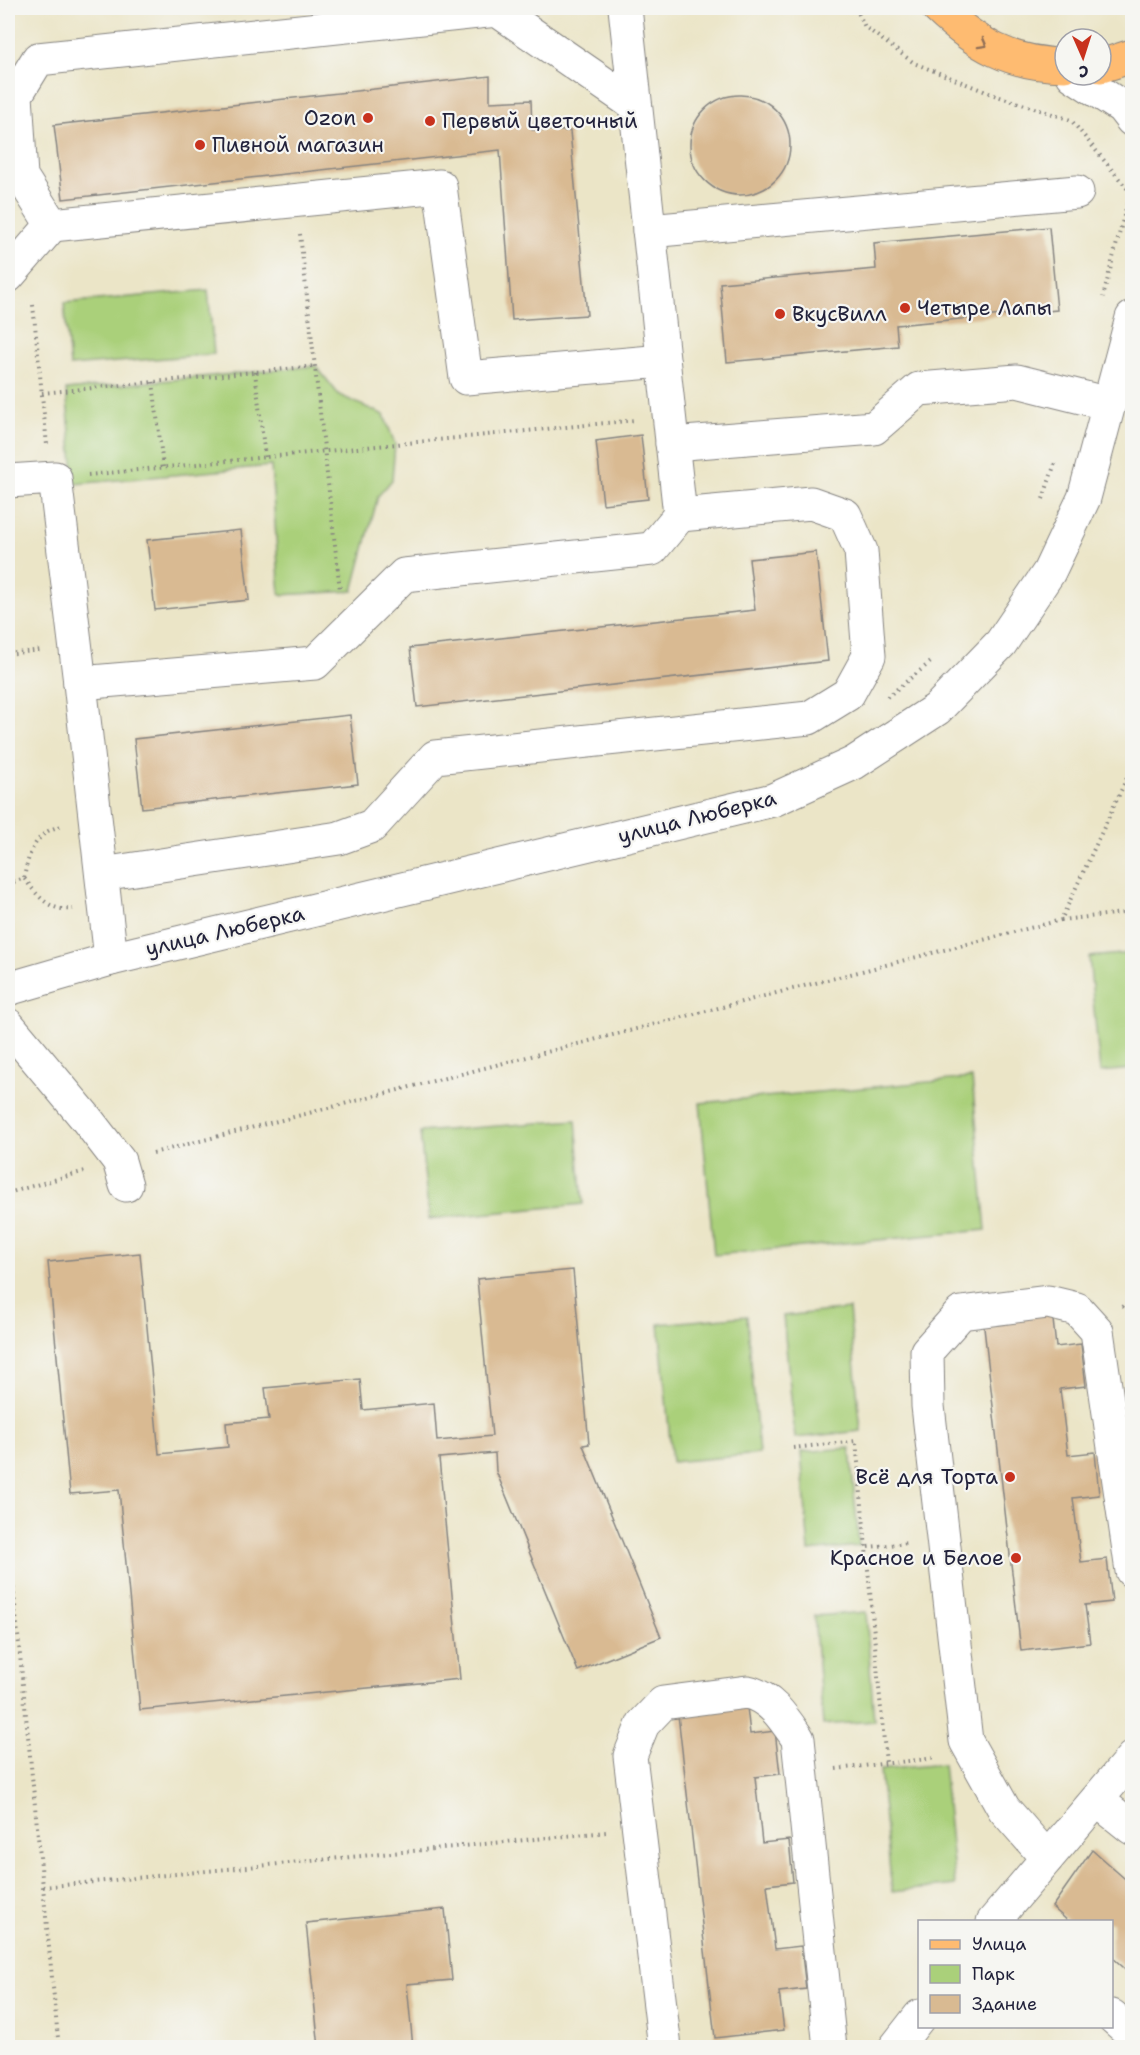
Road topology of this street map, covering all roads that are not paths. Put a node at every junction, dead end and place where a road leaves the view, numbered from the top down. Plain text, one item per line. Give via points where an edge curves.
1 (625, 8) edge
2 (938, 8) edge
3 (1132, 56) edge
4 (1113, 62) edge
5 (1053, 66) edge
6 (1092, 87) edge
7 (635, 105) junction
8 (1132, 120) edge
9 (1077, 192) dead end
10 (52, 225) junction
11 (649, 231) junction
12 (8, 276) edge
13 (1132, 318) edge
14 (663, 361) junction
15 (1109, 404) junction
16 (670, 430) junction
17 (8, 481) edge
18 (680, 515) junction
19 (80, 684) junction
20 (104, 889) junction
21 (111, 959) junction
22 (8, 989) edge
23 (8, 1025) edge
24 (122, 1173) road end
25 (1132, 1571) edge
26 (1132, 1758) edge
27 (1097, 1800) junction
28 (1132, 1828) edge
29 (1047, 1858) junction
30 (995, 1920) edge
31 (1113, 2017) edge
32 (918, 2019) edge
33 (1132, 2034) edge
34 (664, 2048) edge
35 (830, 2048) edge
36 (895, 2048) edge

1 - 7 street
2 -> 5 main road via 964,33 1006,56
3 - 4 main road
6 - 8 street via 1122,107
7 - 10 street via 497,10 38,59 16,95 21,176
7 - 11 street
9 - 11 street
10 - 12 street
10 - 14 street via 440,186 466,378
11 - 14 street
13 - 15 street, улица Люберка
14 - 16 street
15 - 16 street via 1017,381 919,389 874,428
15 - 21 street, улица Люберка via 1084,498 1049,572 1001,643 937,709 854,764 773,801
16 - 18 street
17 - 19 street via 51,465
18 - 19 street via 652,549 404,575 315,663
18 - 20 street via 811,503 845,515 861,551 869,656 848,694 809,718 435,757 372,826 339,838
19 - 20 street
20 - 21 street
21 - 22 street, улица Люберка
23 - 24 street
25 - 29 street via 1097,1331 1077,1309 1048,1302 961,1313 927,1351 928,1395 966,1741 1004,1809
26 - 27 street
27 - 28 street
27 - 29 street
29 - 30 street
31 - 33 street
32 - 36 street
34 - 35 street via 630,1756 643,1724 663,1703 747,1692 760,1695 784,1718 798,1739

